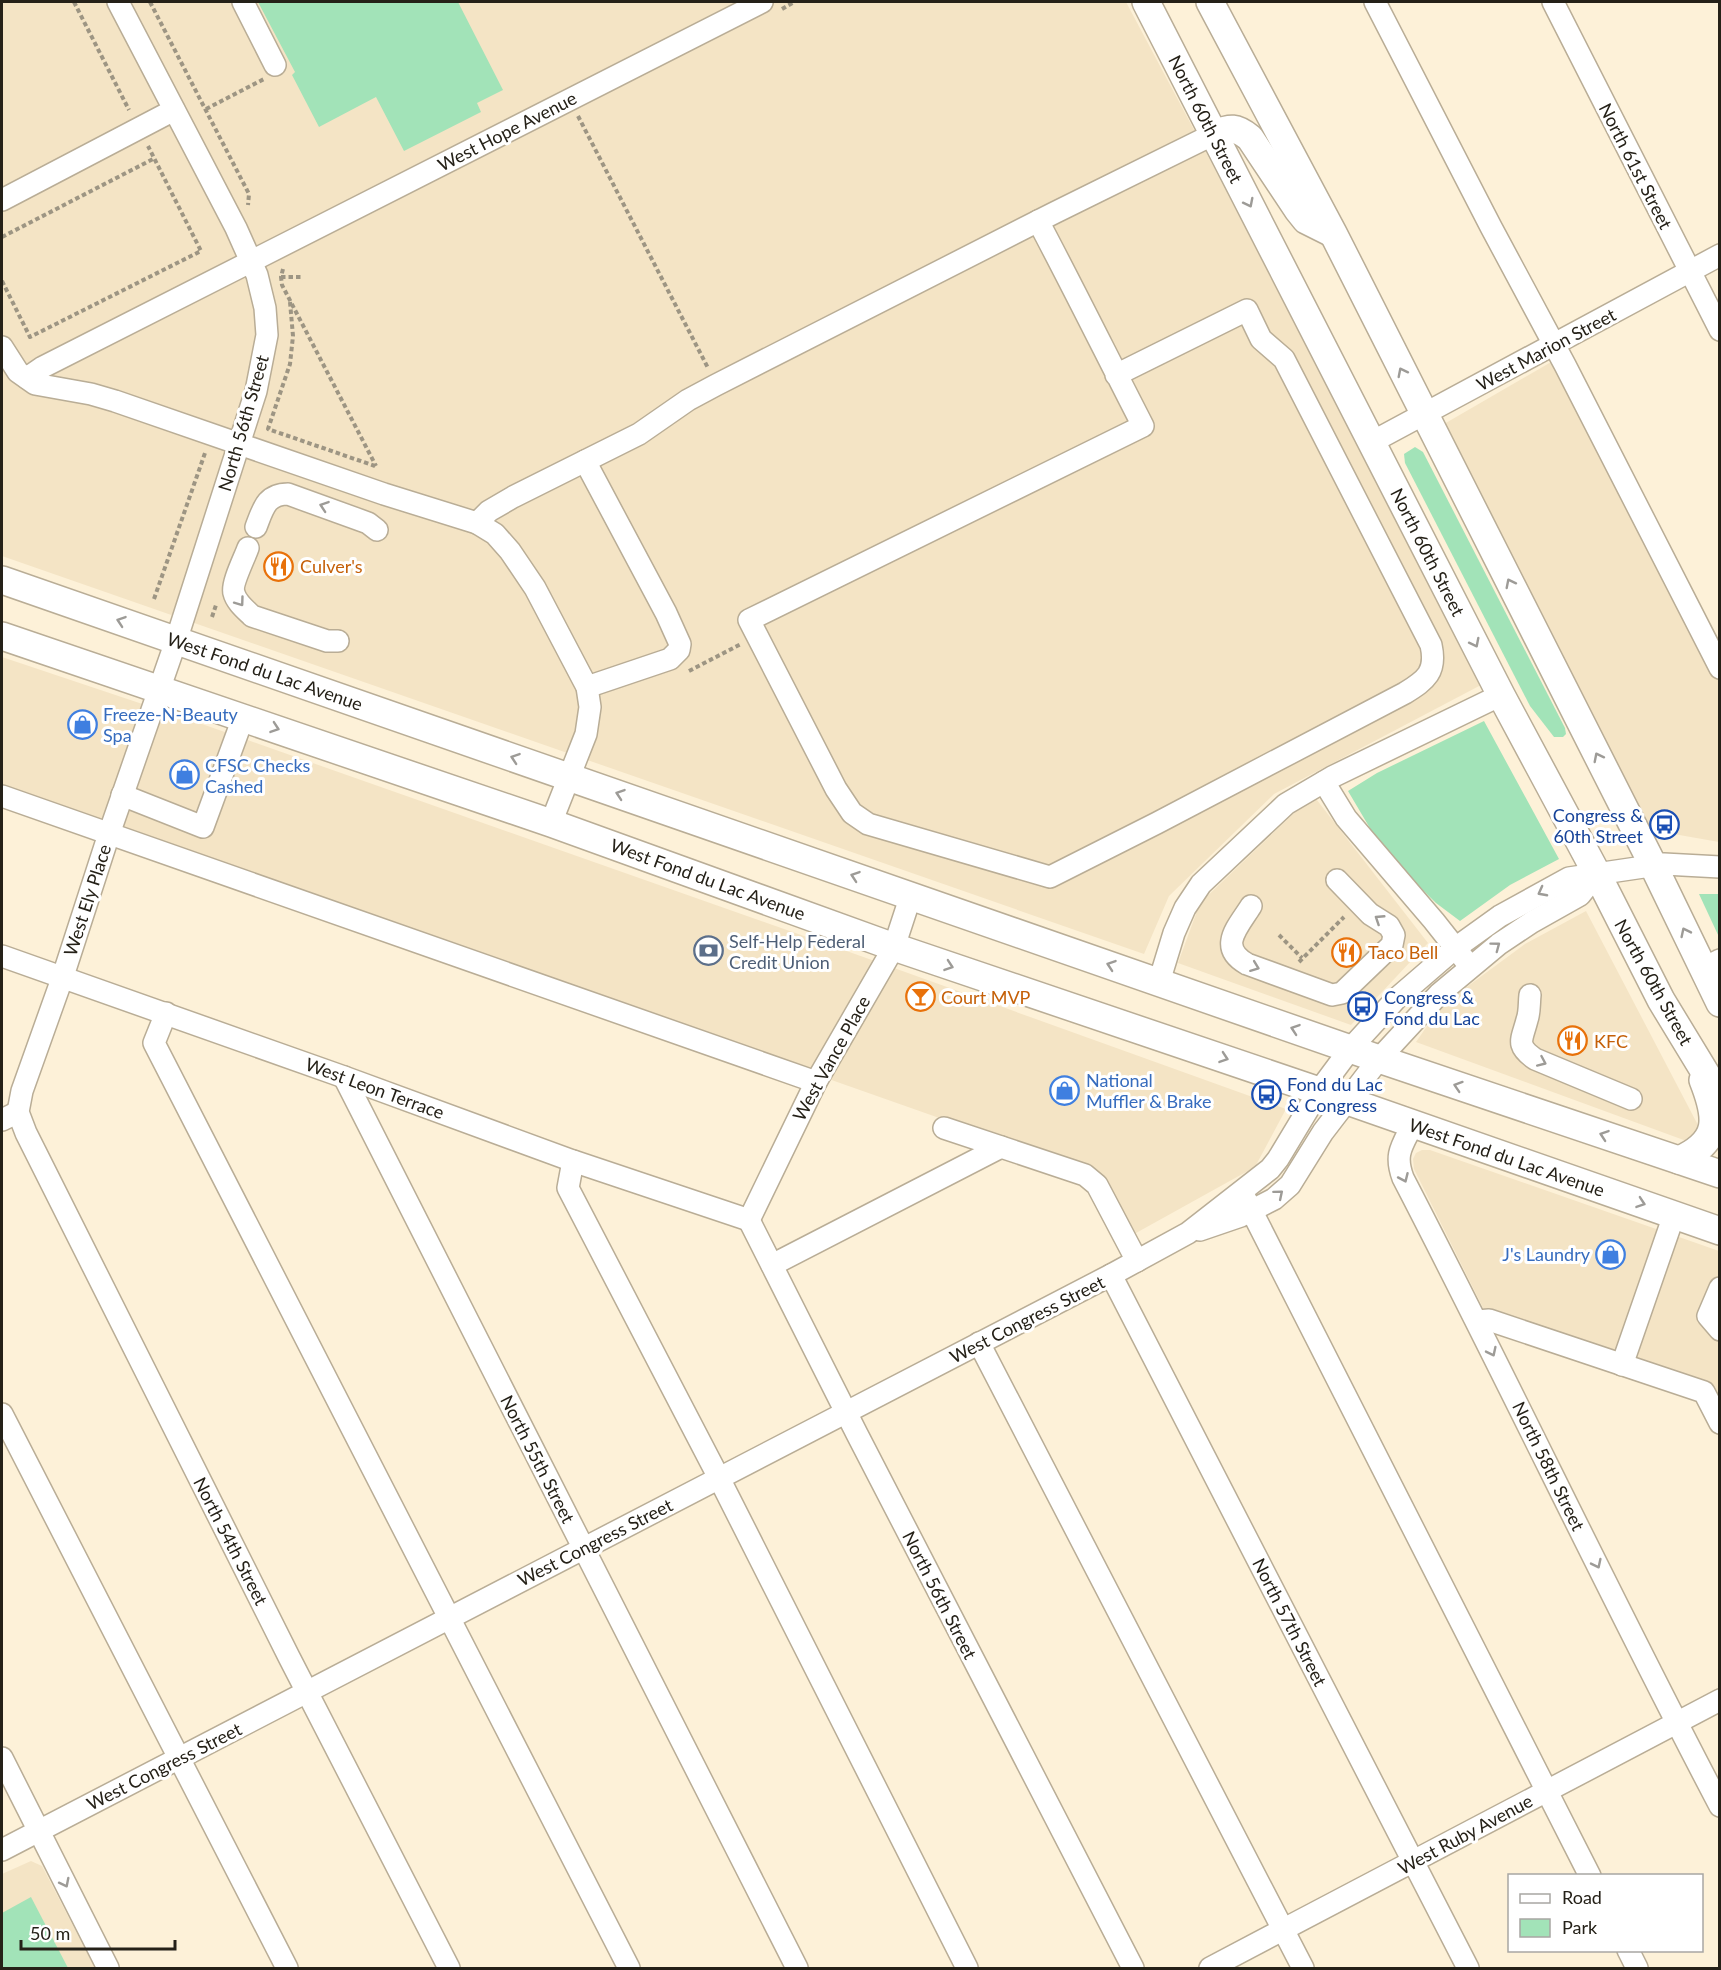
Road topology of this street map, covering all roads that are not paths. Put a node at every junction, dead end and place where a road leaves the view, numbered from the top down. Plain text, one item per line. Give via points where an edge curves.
1 (118, 2) edge
2 (243, 2) edge
3 (1146, 2) edge
4 (1210, 2) edge
5 (1375, 2) edge
6 (1553, 2) edge
7 (772, 6) edge
8 (275, 65) road end
9 (174, 110) junction
10 (1214, 134) junction
11 (2, 200) edge
12 (1038, 221) junction
13 (1333, 233) junction
14 (1719, 255) edge
15 (251, 261) junction
16 (1689, 271) junction
17 (1719, 330) edge
18 (1555, 345) junction
19 (2, 347) edge
20 (15, 374) edge
21 (1116, 375) junction
22 (1424, 413) junction
23 (1372, 442) junction
24 (239, 443) junction
25 (585, 461) junction
26 (477, 523) junction
27 (256, 527) dead end
28 (376, 530) dead end
29 (248, 548) dead end
30 (2, 580) edge
31 (2, 636) edge
32 (176, 641) junction
33 (339, 641) dead end
34 (1719, 668) edge
35 (587, 687) junction
36 (160, 689) junction
37 (1501, 695) junction
38 (243, 718) junction
39 (571, 777) junction
40 (1324, 782) junction
41 (122, 795) junction
42 (2, 796) edge
43 (551, 823) junction
44 (109, 834) junction
45 (1653, 865) junction
46 (1719, 867) edge
47 (1597, 873) junction
48 (1337, 880) dead end
49 (911, 895) junction
50 (1251, 906) dead end
51 (894, 947) junction
52 (1455, 949) junction
53 (2, 956) edge
54 (1711, 964) edge
55 (1470, 966) junction
56 (63, 976) junction
57 (1159, 982) junction
58 (1530, 995) dead end
59 (1719, 1003) edge
60 (166, 1013) junction
61 (1351, 1048) junction
62 (1694, 1053) junction
63 (1379, 1059) junction
64 (344, 1077) junction
65 (816, 1082) junction
66 (1320, 1091) junction
67 (1719, 1097) edge
68 (1630, 1099) dead end
69 (1348, 1101) junction
70 (7, 1113) edge
71 (1413, 1124) junction
72 (945, 1128) dead end
73 (1001, 1147) junction
74 (1679, 1160) junction
75 (573, 1161) junction
76 (1719, 1174) edge
77 (1242, 1192) junction
78 (1252, 1212) junction
79 (1674, 1215) junction
80 (749, 1220) junction
81 (1719, 1231) edge
82 (1188, 1233) junction
83 (1137, 1261) junction
84 (772, 1265) junction
85 (1111, 1275) junction
86 (1719, 1288) edge
87 (1477, 1321) junction
88 (1719, 1330) edge
89 (979, 1343) junction
90 (1622, 1365) junction
91 (846, 1412) junction
92 (2, 1414) edge
93 (1719, 1423) edge
94 (719, 1478) junction
95 (583, 1548) junction
96 (448, 1618) junction
97 (307, 1692) junction
98 (1719, 1700) edge
99 (1676, 1723) junction
100 (2, 1758) edge
101 (180, 1758) junction
102 (1548, 1790) junction
103 (1719, 1806) edge
104 (39, 1831) junction
105 (2, 1850) edge
106 (1413, 1861) junction
107 (1590, 1874) edge
108 (1283, 1930) junction
109 (1629, 1952) edge
110 (108, 1968) edge
111 (287, 1968) edge
112 (449, 1968) edge
113 (628, 1968) edge
114 (797, 1968) edge
115 (967, 1968) edge
116 (1133, 1968) edge
117 (1210, 1968) edge
118 (1303, 1968) edge
119 (1468, 1968) edge
120 (1637, 1968) edge

1 - 9 street, North 56th Street
2 - 8 street
3 - 10 main road, North 60th Street
4 - 13 main road
5 - 18 street
6 - 16 street, North 61st Street
7 - 15 street, West Hope Avenue
9 - 11 street
9 - 15 street, North 56th Street
10 - 12 street
10 - 13 main road via 1240,130 1250,138 1302,215
10 -> 23 main road, North 60th Street
12 - 21 street
12 - 25 street via 716,385 639,434
22 -> 13 main road
14 - 16 street, West Marion Street
15 - 20 street, West Hope Avenue via 43,367
15 - 24 street, North 56th Street via 265,308 267,334 256,391
16 - 17 street, North 61st Street
16 - 18 street, West Marion Street
18 - 22 street, West Marion Street
18 - 34 street
19 - 20 street
20 - 24 street via 34,384 91,394
21 - 21 street via 1143,426 749,621 836,789 852,813 868,824 1050,877 1405,693 1422,683 1431,671 1431,645 1284,359 1261,339 1246,310
22 - 23 street, West Marion Street
45 -> 22 main road
23 -> 37 main road, North 60th Street
24 - 26 street
24 - 32 street, North 56th Street
25 - 26 street via 513,497
25 - 35 street via 680,644 670,659
26 - 35 street via 495,534 535,588
28 -> 27 street via 368,523 288,494 267,501
29 -> 33 street via 234,586 234,593 246,610 252,616 327,641
32 -> 30 main road, West Fond du Lac Avenue
31 - 36 main road, West Fond du Lac Avenue
32 - 36 street, North 56th Street
39 -> 32 main road, West Fond du Lac Avenue
35 - 39 street via 590,707 586,734
36 - 38 main road, West Fond du Lac Avenue
36 - 41 street, West Ely Place
37 - 40 street
37 - 47 main road, North 60th Street
38 - 41 street via 203,827
38 -> 43 main road, West Fond du Lac Avenue
39 - 43 street
49 -> 39 main road, West Fond du Lac Avenue
40 - 52 street via 1346,818
40 - 57 street via 1286,804 1202,884 1174,933
41 - 44 street, West Ely Place
42 - 44 street
43 - 51 main road, West Fond du Lac Avenue
44 - 56 street, West Ely Place
44 - 65 street
45 - 46 street
45 - 47 street
54 -> 45 main road
47 -> 52 street, West Congress Street via 1569,878 1500,916
55 -> 47 street, West Congress Street via 1532,922 1580,895
47 - 62 main road, North 60th Street via 1661,999
50 -> 48 street via 1231,940 1231,950 1237,958 1332,996 1342,993 1392,945 1394,935 1389,926 1370,914
49 - 51 street, West Vance Place
57 -> 49 main road, West Fond du Lac Avenue
51 - 65 street, West Vance Place
51 -> 66 main road, West Fond du Lac Avenue
52 - 55 street
52 - 61 street, West Congress Street via 1396,999
53 - 56 street, West Leon Terrace
54 - 59 main road
55 - 63 street, West Congress Street
56 - 60 street, West Leon Terrace
56 - 70 street, West Ely Place via 21,1092
61 -> 57 main road, West Fond du Lac Avenue
58 -> 68 street via 1521,1042 1524,1051 1534,1059
60 - 64 street, West Leon Terrace
60 - 96 street via 154,1042
61 - 63 main road, West Fond du Lac Avenue
61 - 66 street, West Congress Street
62 - 67 main road, North 60th Street
62 - 74 main road via 1712,1101 1714,1123 1698,1149
63 - 69 street, West Congress Street
74 -> 63 main road, West Fond du Lac Avenue
64 - 75 street, West Leon Terrace
64 - 95 street, North 55th Street
65 - 80 street, West Vance Place
66 - 69 main road, West Fond du Lac Avenue
66 - 77 street, West Congress Street via 1278,1159
69 - 71 main road, West Fond du Lac Avenue
78 -> 69 street, West Congress Street via 1290,1185
70 - 97 street, North 54th Street via 26,1133
71 -> 79 main road, West Fond du Lac Avenue
71 -> 87 street, North 58th Street via 1401,1147 1398,1164
72 - 73 street
73 - 83 street via 1092,1179
73 - 84 street
74 - 76 main road, West Fond du Lac Avenue
75 - 80 street, West Leon Terrace
75 - 94 street via 568,1188
77 - 78 street
77 - 82 street, West Congress Street
78 - 82 street, West Congress Street
78 - 102 street
79 - 81 main road, West Fond du Lac Avenue
79 - 90 street
80 - 84 street, North 56th Street
82 - 83 street, West Congress Street
83 - 85 street, West Congress Street
84 - 91 street, North 56th Street
85 - 89 street, West Congress Street
85 - 106 street, North 57th Street
86 - 88 street via 1708,1316
87 - 90 street via 1489,1320
87 -> 99 street, North 58th Street
89 - 91 street, West Congress Street
89 - 108 street
90 - 93 street via 1704,1392
91 - 94 street, West Congress Street
91 - 116 street, North 56th Street
92 - 101 street
94 - 95 street, West Congress Street
94 - 115 street
95 - 96 street, West Congress Street
95 - 114 street, North 55th Street
96 - 97 street, West Congress Street
96 - 113 street
97 - 101 street, West Congress Street
97 - 112 street, North 54th Street
98 - 99 street, West Ruby Avenue
99 - 102 street, West Ruby Avenue
99 - 103 street, North 58th Street
100 - 104 street
101 - 104 street, West Congress Street
101 - 111 street
102 - 106 street, West Ruby Avenue
102 - 107 street
104 - 105 street, West Congress Street
104 -> 110 street
106 - 108 street, West Ruby Avenue
106 - 119 street, North 57th Street
108 - 117 street, West Ruby Avenue
108 - 118 street
109 - 120 street

